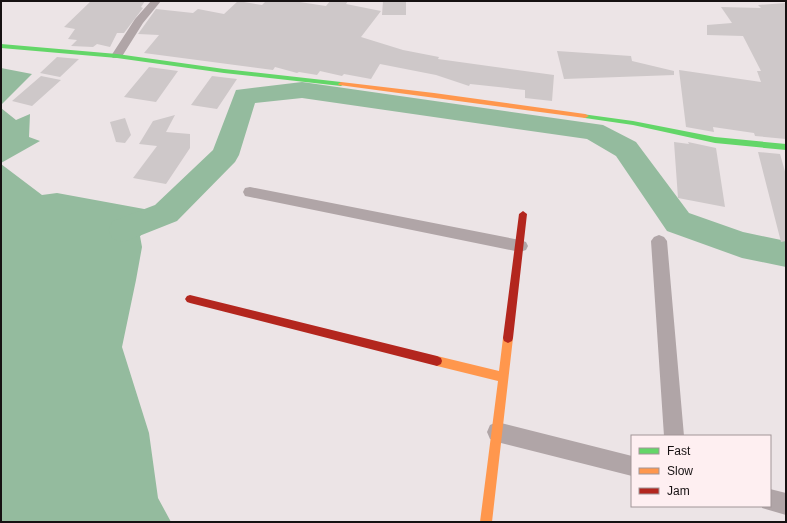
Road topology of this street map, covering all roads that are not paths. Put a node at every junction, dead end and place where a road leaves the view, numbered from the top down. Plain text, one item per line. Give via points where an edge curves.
1 (156, 1) edge
2 (1, 46) edge
3 (117, 56) junction
4 (786, 147) edge
5 (250, 192) dead end
6 (524, 214) dead end
7 (659, 241) dead end
8 (520, 246) junction
9 (190, 299) dead end
10 (503, 377) junction
11 (497, 432) junction
12 (674, 435) edge
13 (631, 466) edge
14 (771, 500) edge
15 (786, 504) edge
16 (486, 522) edge

1 - 3 street via 139,21
2 - 3 street
3 - 4 street via 434,95 633,124 715,140
5 - 8 street
6 - 8 street
7 - 12 street
8 - 10 street
9 - 10 street
10 - 11 street
11 - 13 street
11 - 16 street
14 - 15 street

